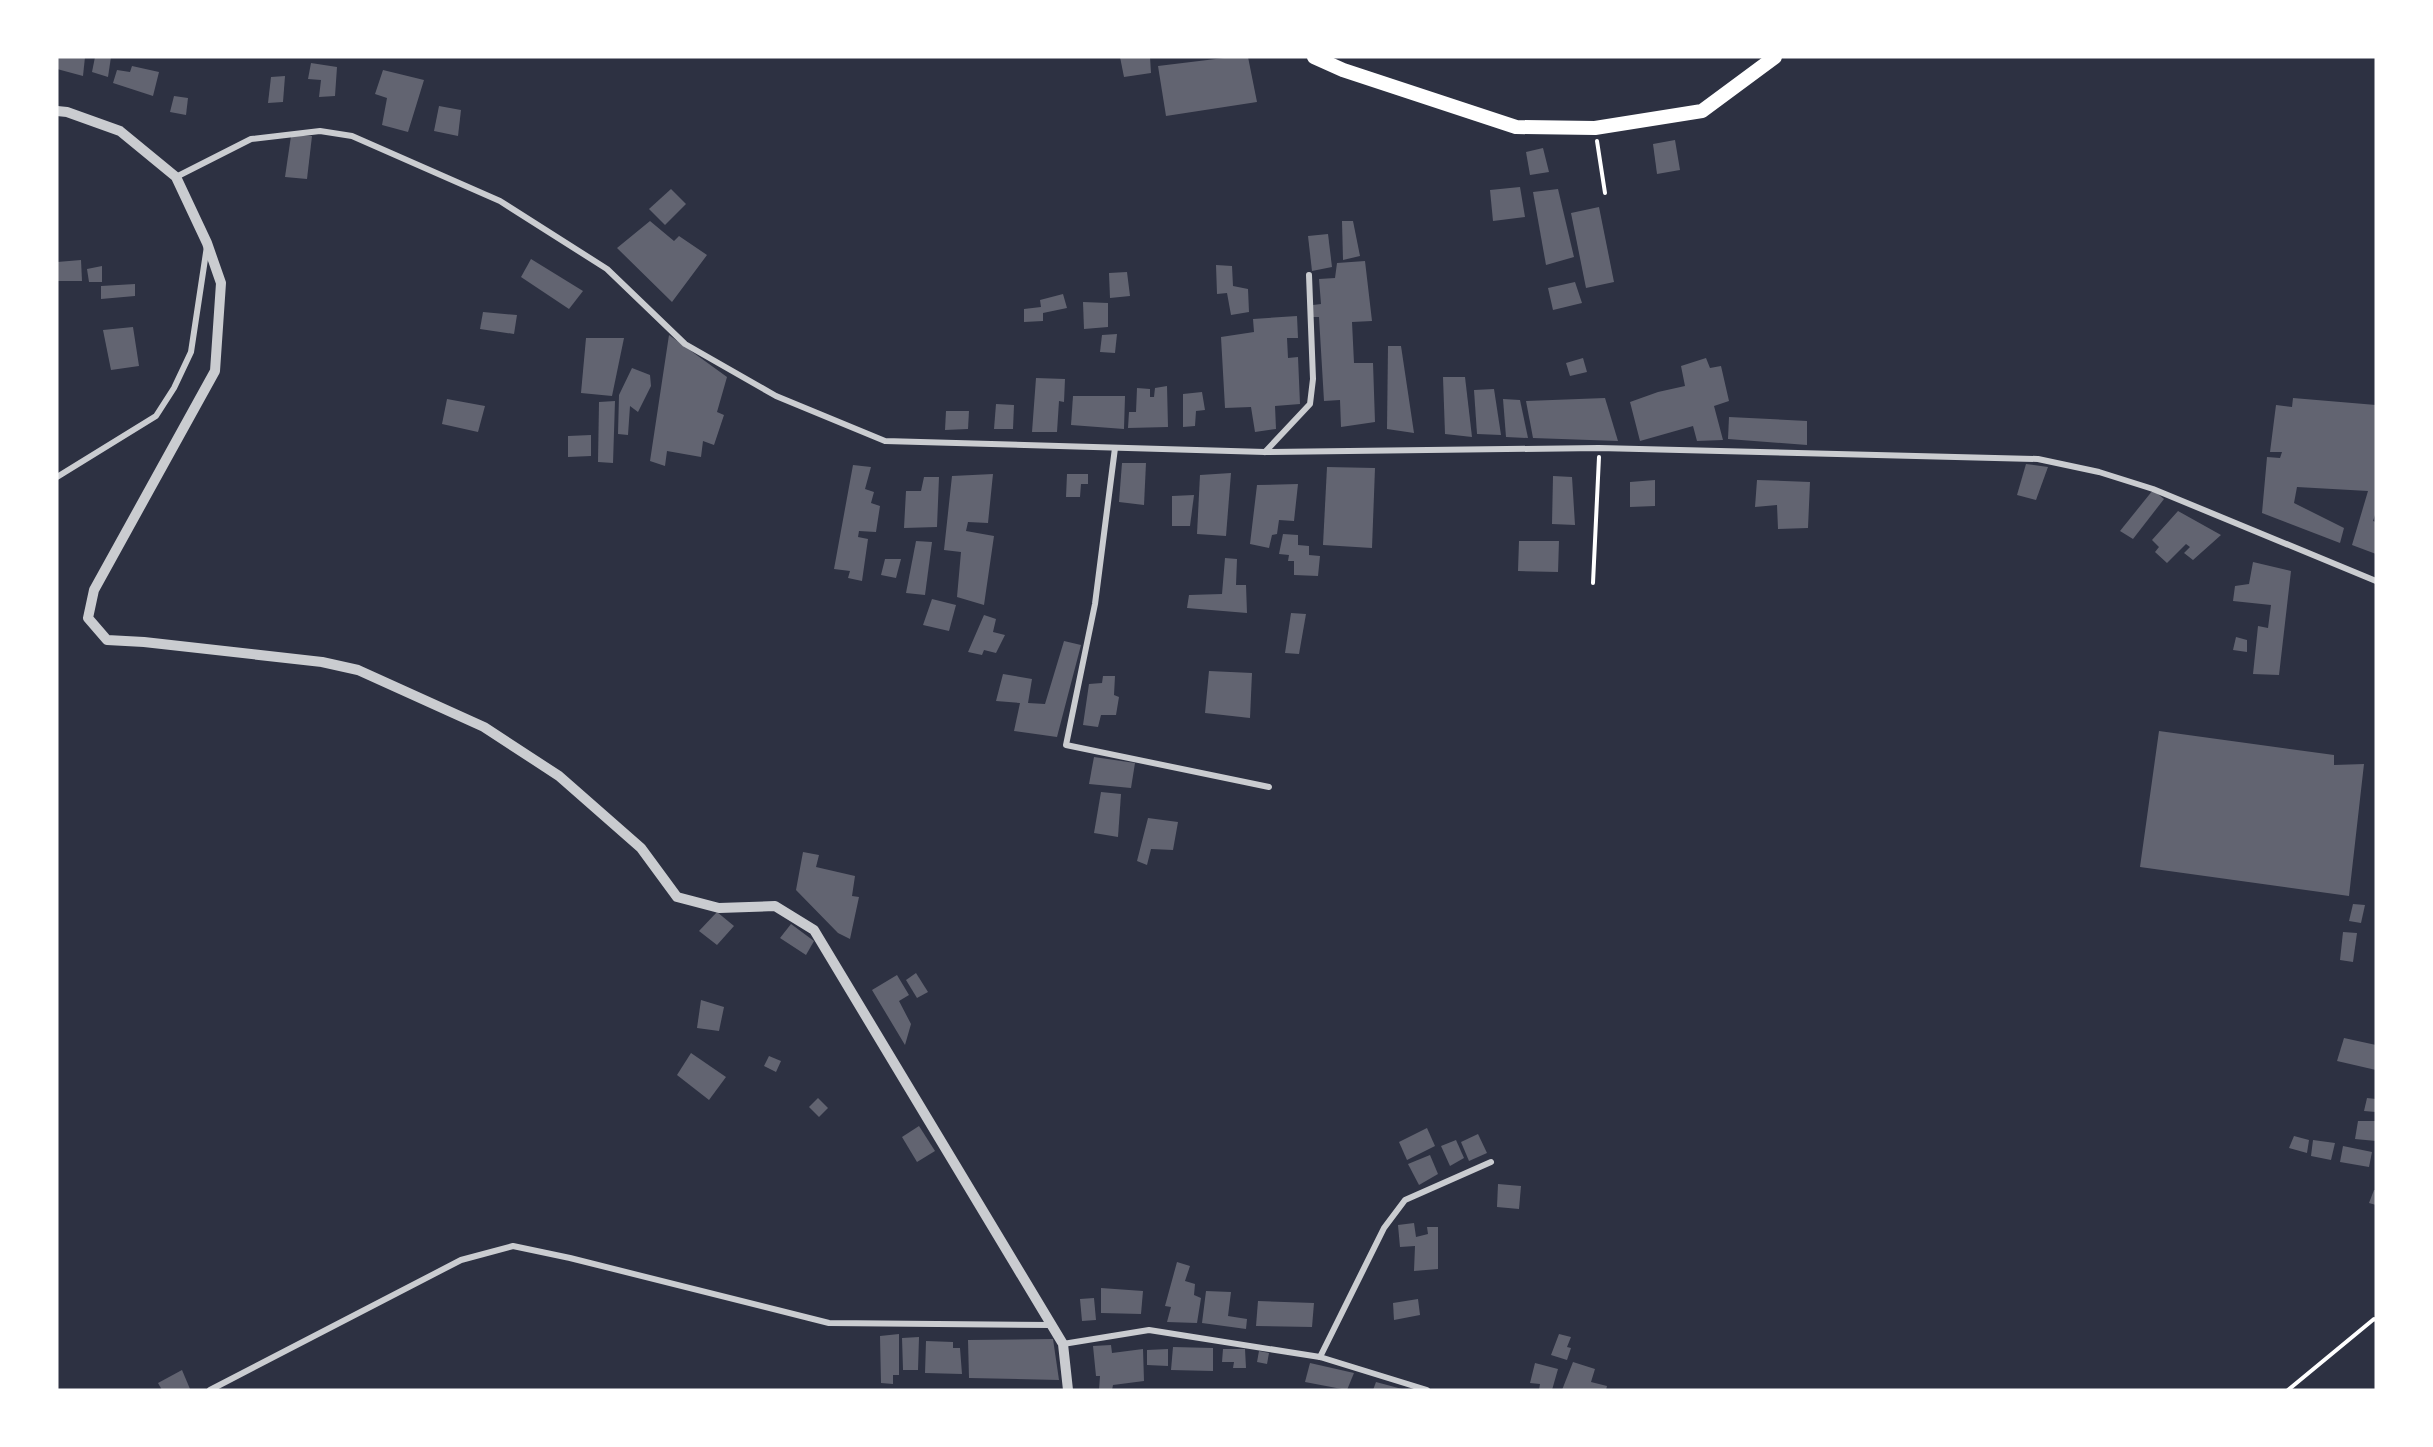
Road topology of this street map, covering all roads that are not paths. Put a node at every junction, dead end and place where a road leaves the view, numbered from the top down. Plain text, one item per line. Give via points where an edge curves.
1 (1314, 57) edge
2 (1775, 57) edge
3 (57, 111) edge
4 (176, 177) junction
5 (207, 243) junction
6 (1309, 275) dead end
7 (1115, 448) junction
8 (1265, 452) junction
9 (57, 477) edge
10 (2376, 581) edge
11 (1269, 787) dead end
12 (1491, 1162) dead end
13 (1051, 1325) junction
14 (1063, 1344) junction
15 (1320, 1357) junction
16 (210, 1390) edge
17 (1068, 1390) edge
18 (1427, 1390) edge

1 - 2 main road via 1516,127 1595,128 1702,111
3 - 4 street via 120,131
4 - 5 street
4 - 7 street via 251,139 320,131 352,136 500,201 608,269 685,344 776,396 885,441
5 - 9 street via 191,352 174,388 156,416
5 - 13 street via 221,283 215,371 94,590 88,618 107,640 322,662 358,670 484,727 560,776 641,848 677,897 719,908 775,906 814,930
6 - 8 street via 1313,379 1310,404
7 - 8 street
7 - 11 street via 1095,604 1066,745
8 - 10 street via 1599,448 2038,459 2153,489
12 - 15 street via 1405,1200 1384,1228
13 - 14 street
13 - 16 street via 829,1323 513,1246 460,1260
14 - 15 street via 1149,1330
14 - 17 street
15 - 18 street

